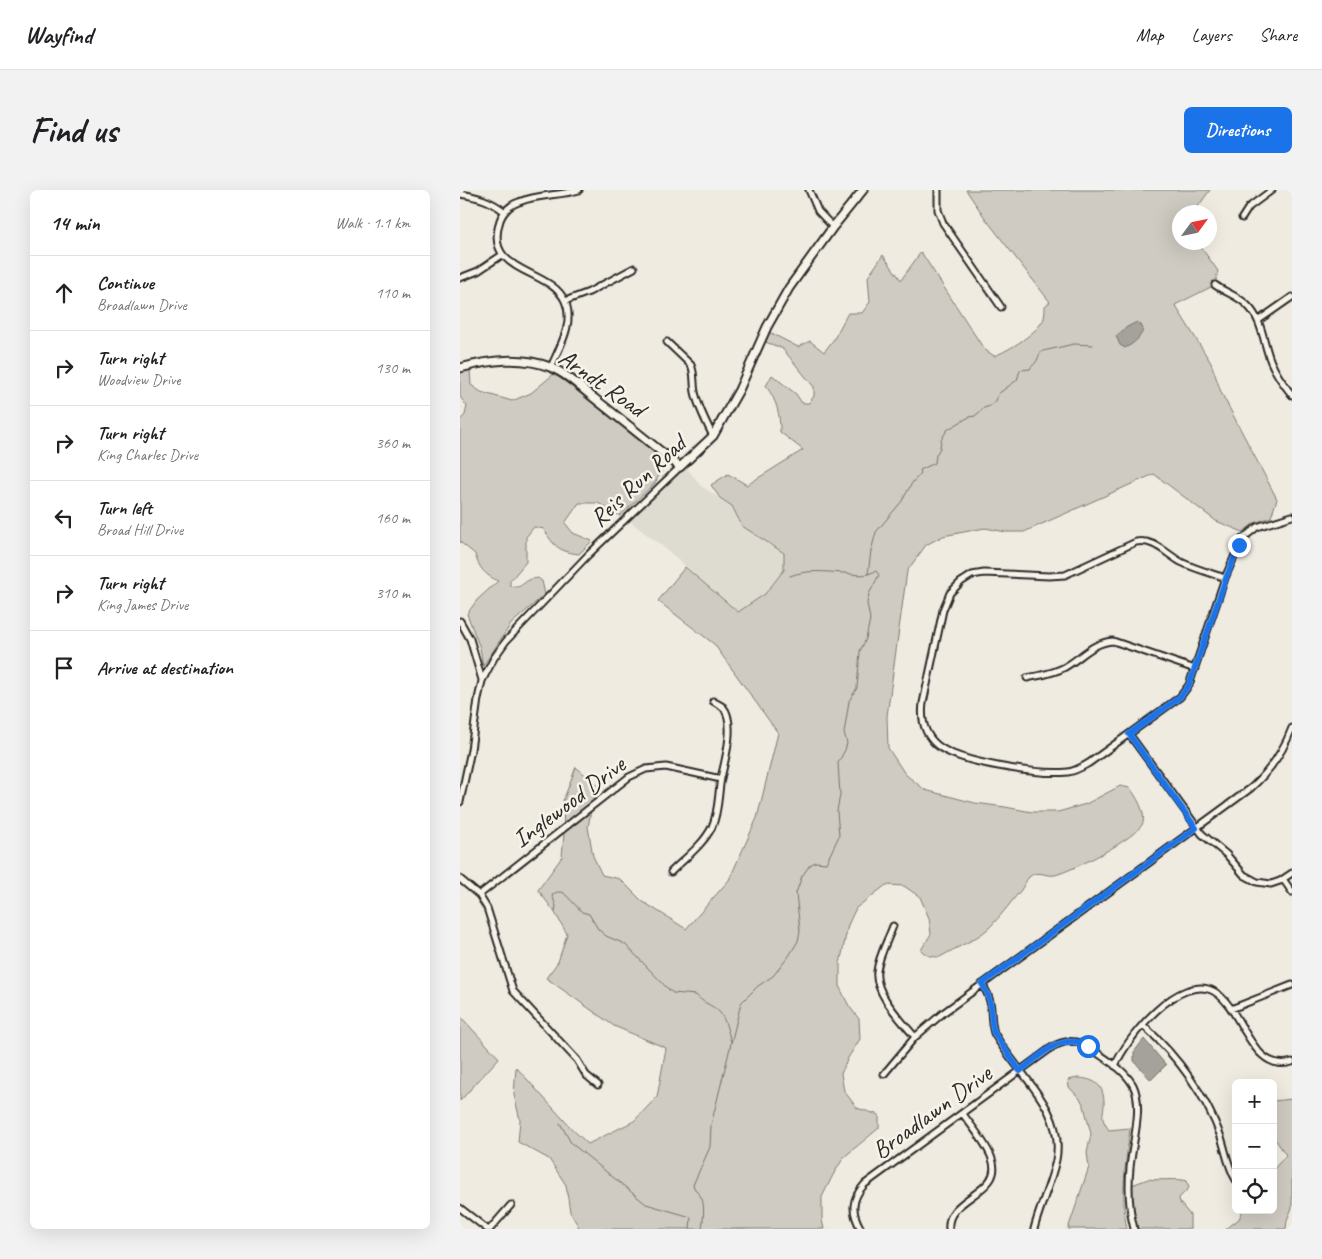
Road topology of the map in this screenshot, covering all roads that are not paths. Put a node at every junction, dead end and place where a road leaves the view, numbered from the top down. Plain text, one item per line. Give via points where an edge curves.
1 (579, 190) edge
2 (809, 190) edge
3 (863, 190) edge
4 (938, 190) edge
5 (1272, 190) edge
6 (551, 192) edge
7 (460, 194) edge
8 (505, 212) junction
9 (1242, 218) dead end
10 (833, 227) junction
11 (502, 255) junction
12 (634, 268) dead end
13 (460, 278) edge
14 (1215, 285) dead end
15 (1292, 297) edge
16 (565, 301) junction
17 (1001, 307) dead end
18 (1259, 320) junction
19 (667, 342) dead end
20 (551, 367) junction
21 (460, 368) edge
22 (1292, 395) edge
23 (713, 436) junction
24 (680, 467) junction
25 (1292, 516) edge
26 (1226, 578) junction
27 (460, 621) edge
28 (1195, 669) junction
29 (1027, 678) dead end
30 (482, 681) junction
31 (713, 701) dead end
32 (1292, 728) edge
33 (1129, 734) junction
34 (721, 779) junction
35 (460, 802) edge
36 (1196, 828) junction
37 (671, 872) dead end
38 (1292, 873) edge
39 (460, 879) edge
40 (1283, 879) junction
41 (1292, 892) edge
42 (479, 895) junction
43 (893, 926) dead end
44 (982, 984) junction
45 (1292, 985) edge
46 (1231, 1009) junction
47 (1143, 1025) junction
48 (915, 1037) junction
49 (1292, 1062) edge
50 (1115, 1066) junction
51 (1020, 1071) junction
52 (884, 1074) dead end
53 (598, 1085) dead end
54 (963, 1114) junction
55 (1232, 1173) edge
56 (511, 1205) dead end
57 (460, 1208) edge
58 (488, 1229) edge
59 (861, 1229) edge
60 (948, 1229) edge
61 (1034, 1229) edge
62 (1134, 1229) edge

1 - 6 street
2 - 10 street via 818,211
3 - 10 main road, Reis Run Road
4 - 17 street via 937,203 943,223
5 - 9 street via 1249,207
6 - 8 street via 520,201
7 - 8 street via 482,198
8 - 11 street via 497,232
10 - 23 main road, Reis Run Road via 780,303 739,390
11 - 13 street
11 - 16 street via 546,282
12 - 16 street
14 - 18 street via 1245,303
15 - 18 street
16 - 20 street via 566,332
18 - 22 street via 1271,362
19 - 23 street via 691,364 695,391
20 - 21 main road, Arndt Road via 504,360
20 - 24 main road, Arndt Road
23 - 24 main road, Reis Run Road
24 - 30 street, Reis Run Road via 506,640
25 - 26 street via 1262,525 1247,534
26 - 28 street
26 - 33 street via 1182,562 1155,544 1142,541 1065,575 978,574 961,582 950,593 943,610 922,710 924,726 936,745 952,754 1019,770 1061,772 1076,770 1089,763
27 - 30 street via 470,639
28 - 29 street via 1104,641 1057,671
28 - 33 street via 1180,697
30 - 35 street, Reis Run Road
31 - 34 street via 723,708 728,719 728,750
32 - 36 street via 1265,774
33 - 36 street
34 - 37 street via 712,827 702,842
34 - 42 street, Inglewood Drive via 666,767 646,769 629,777
36 - 40 street via 1250,879 1264,884
36 - 44 street
38 - 40 street
39 - 42 street
40 - 41 street
42 - 53 street via 487,908 513,991
43 - 48 street via 878,966 877,983
44 - 48 street
44 - 51 street via 991,1001 994,1033
45 - 46 street
46 - 47 street via 1215,992 1195,989 1166,1002
46 - 49 street via 1263,1056 1277,1063
47 - 50 street via 1126,1044
47 - 55 street via 1179,1062 1200,1092 1221,1136
48 - 52 street
50 - 51 street, Broadlawn Drive via 1083,1044 1070,1041 1056,1044
50 - 62 street, Broadlawn Drive via 1132,1084 1137,1104 1129,1177
51 - 54 street, Broadlawn Drive
51 - 61 street via 1046,1106 1058,1140 1056,1160
54 - 59 street, Broadlawn Drive via 859,1190 853,1211
54 - 60 street via 992,1156 994,1171 987,1184 958,1207 950,1218
56 - 58 street
57 - 58 street

